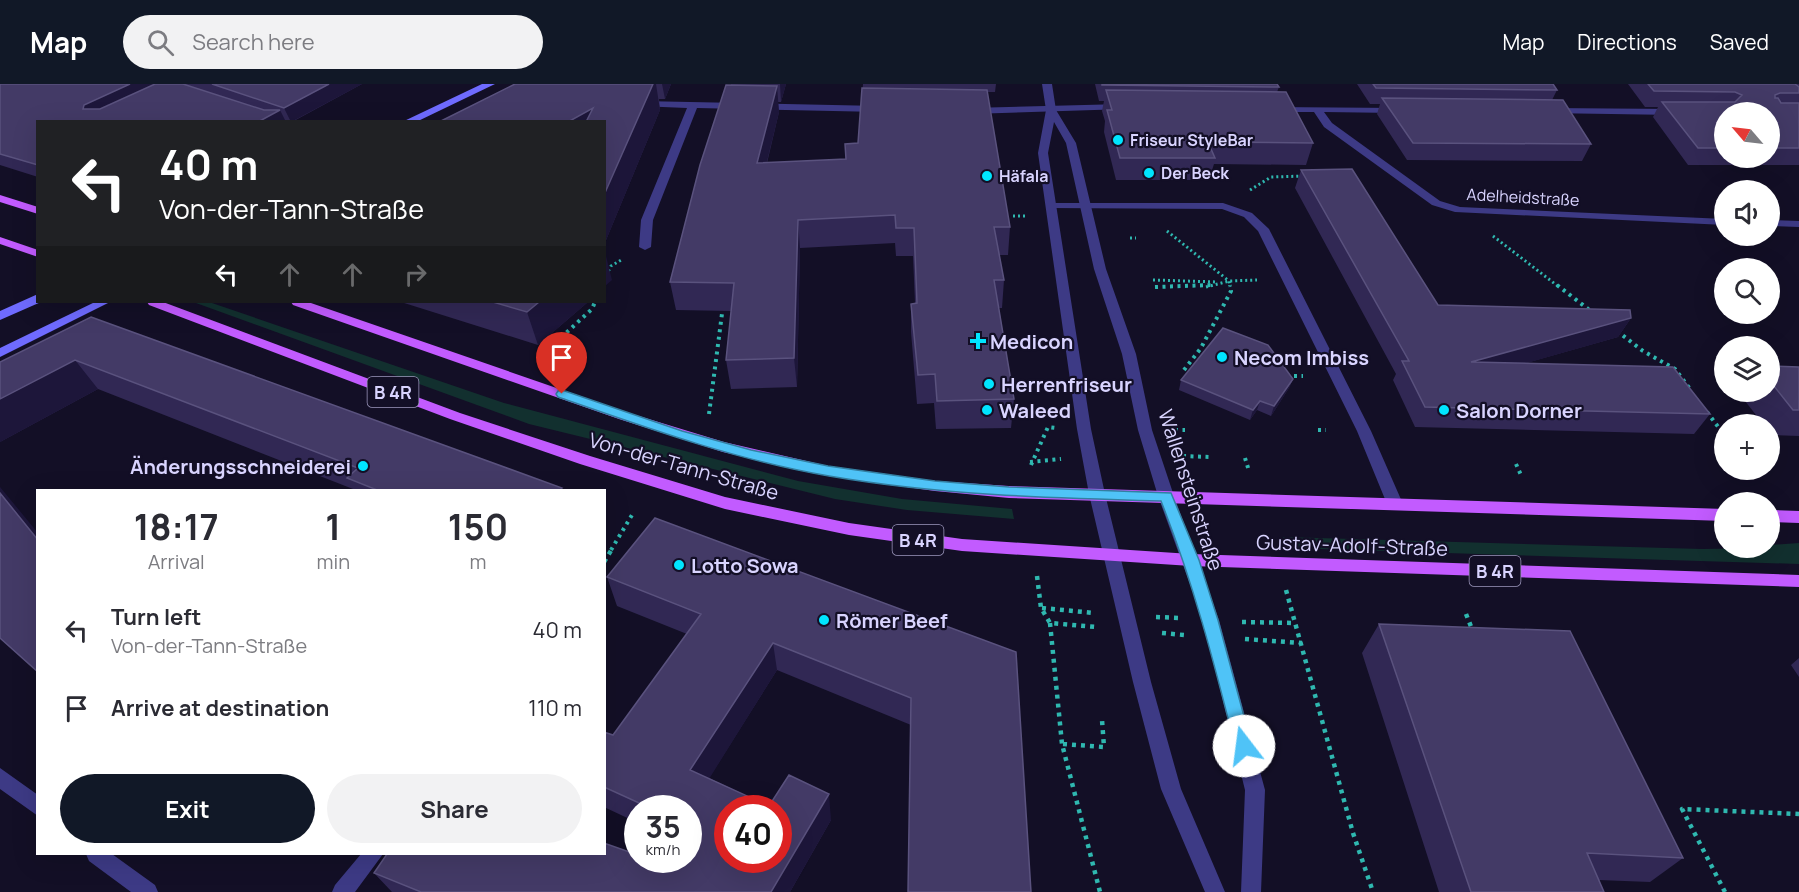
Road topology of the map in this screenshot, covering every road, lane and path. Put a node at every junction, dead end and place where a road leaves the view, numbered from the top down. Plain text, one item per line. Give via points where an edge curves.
1 (490, 84) edge
2 (1047, 84) edge
3 (626, 104) edge
4 (693, 106) junction
5 (1128, 107) edge
6 (894, 109) edge
7 (1270, 109) edge
8 (953, 110) edge
9 (1051, 110) junction
10 (1317, 110) junction
11 (1410, 110) edge
12 (1539, 111) edge
13 (1690, 112) edge
14 (411, 120) edge
15 (1307, 176) edge
16 (0, 198) edge
17 (1084, 204) junction
18 (1052, 206) junction
19 (1223, 206) junction
20 (36, 210) edge
21 (1459, 210) junction
22 (1013, 216) dead end
23 (1027, 222) dead end
24 (1714, 222) edge
25 (1780, 223) edge
26 (1799, 224) edge
27 (1166, 230) dead end
28 (1130, 238) dead end
29 (1136, 238) dead end
30 (0, 240) edge
31 (645, 247) dead end
32 (36, 253) edge
33 (1153, 280) dead end
34 (1261, 280) dead end
35 (1229, 281) junction
36 (1221, 283) junction
37 (1155, 287) dead end
38 (724, 297) edge
39 (36, 299) edge
40 (102, 303) edge
41 (156, 303) edge
42 (300, 303) edge
43 (595, 303) edge
44 (1597, 315) edge
45 (0, 316) edge
46 (1616, 330) edge
47 (0, 353) edge
48 (539, 358) dead end
49 (1184, 370) dead end
50 (1294, 376) edge
51 (1303, 376) dead end
52 (1697, 398) edge
53 (1704, 407) edge
54 (709, 414) dead end
55 (1714, 421) edge
56 (1318, 430) dead end
57 (1326, 430) dead end
58 (1245, 458) dead end
59 (1516, 464) dead end
60 (1521, 476) dead end
61 (1097, 495) junction
62 (1166, 496) junction
63 (1258, 500) junction
64 (1395, 504) junction
65 (632, 515) dead end
66 (1714, 515) edge
67 (1780, 516) edge
68 (1799, 517) edge
69 (1113, 556) junction
70 (606, 559) edge
71 (1191, 560) junction
72 (1278, 564) junction
73 (1799, 581) edge
74 (1041, 608) dead end
75 (1466, 614) dead end
76 (1127, 615) junction
77 (1211, 620) junction
78 (1050, 623) dead end
79 (1296, 623) junction
80 (1472, 628) edge
81 (1102, 720) dead end
82 (1062, 744) junction
83 (0, 777) edge
84 (36, 805) edge
85 (1799, 814) edge
86 (97, 855) edge
87 (372, 855) edge
88 (148, 892) edge
89 (342, 892) edge
90 (1100, 892) edge
91 (1215, 892) edge
92 (1251, 892) edge
93 (1373, 892) edge
94 (1725, 892) edge

1 - 14 main road
2 - 9 street, Wallensteinstraße
3 - 4 street
4 - 6 street
4 - 31 street via 646,220
5 - 9 street
7 - 10 street
8 - 9 street
9 - 17 street, Wallensteinstraße via 1071,142
9 - 18 street, Wallensteinstraße via 1043,153
10 - 11 street
10 - 21 street, Adelheidstraße via 1328,125 1436,203
12 - 13 street
15 - 19 path via 1271,177
16 - 20 main road
17 - 18 street
17 - 19 street
17 - 62 street, Wallensteinstraße via 1100,268 1129,354 1144,430
18 - 61 street, Wallensteinstraße
19 - 64 street via 1248,215 1263,229 1364,431
21 - 24 street, Adelheidstraße
21 - 44 path
22 - 23 path via 1026,216
25 - 26 street
27 - 35 path
28 - 29 path
30 - 32 main road
33 - 36 path
34 - 35 path
35 - 36 path
35 - 49 path via 1231,291 1201,348
36 - 37 path via 1206,287
38 - 54 path
39 - 45 main road
40 - 47 main road
41 - 69 main road, Von-der-Tann-Straße / B 4R via 455,416 725,503 904,538
42 - 61 main road, Von-der-Tann-Straße via 678,435 751,455 935,486
43 - 48 path
46 - 52 path via 1675,369
50 - 51 path
53 - 55 path
56 - 57 path
58 - 63 path
59 - 60 path
61 - 62 main road, Von-der-Tann-Straße
61 - 69 street, Wallensteinstraße
62 - 63 main road
62 - 71 street, Wallensteinstraße
63 - 64 main road
64 - 66 main road
65 - 70 path
67 - 68 main road
69 - 71 main road, Von-der-Tann-Straße / B 4R
69 - 76 street, Wallensteinstraße
71 - 72 main road, Gustav-Adolf-Straße / B 4R
71 - 77 street, Wallensteinstraße
72 - 73 main road, Gustav-Adolf-Straße / B 4R
72 - 79 path
74 - 76 path
75 - 80 path
76 - 77 path
76 - 91 street, Wallensteinstraße via 1171,789
77 - 79 path
77 - 92 street, Wallensteinstraße via 1255,790
78 - 82 path
79 - 93 path
81 - 82 path via 1104,747
82 - 90 path
83 - 84 street
85 - 94 path via 1682,809
86 - 88 street
87 - 89 street

